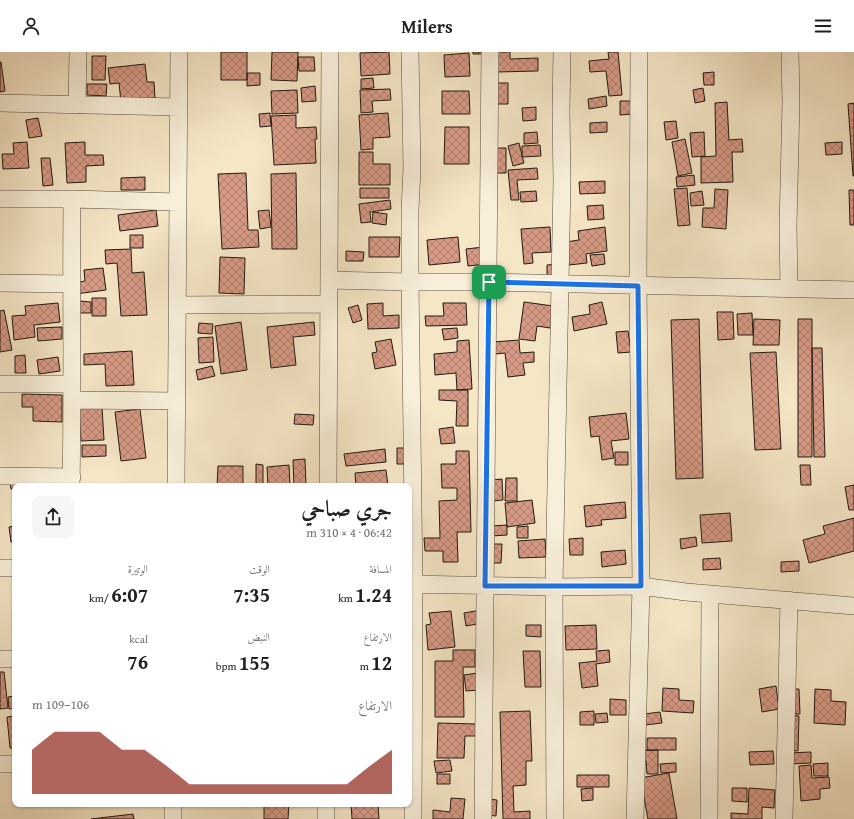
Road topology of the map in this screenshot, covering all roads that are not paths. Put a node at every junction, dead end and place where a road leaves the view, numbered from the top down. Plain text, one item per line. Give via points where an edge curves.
1 (78, 52) edge
2 (179, 52) edge
3 (330, 52) edge
4 (410, 52) edge
5 (490, 52) edge
6 (562, 52) edge
7 (639, 52) edge
8 (790, 52) edge
9 (0, 103) edge
10 (77, 105) junction
11 (178, 107) junction
12 (0, 199) edge
13 (72, 199) junction
14 (178, 202) junction
15 (329, 280) junction
16 (410, 282) junction
17 (489, 282) junction
18 (0, 283) edge
19 (71, 284) junction
20 (560, 284) junction
21 (638, 286) junction
22 (789, 289) junction
23 (854, 290) edge
24 (328, 304) junction
25 (177, 306) junction
26 (0, 384) edge
27 (72, 392) junction
28 (176, 402) junction
29 (0, 476) edge
30 (72, 482) edge
31 (176, 483) edge
32 (328, 483) edge
33 (411, 483) edge
34 (0, 568) edge
35 (12, 568) edge
36 (412, 584) edge
37 (485, 586) junction
38 (641, 586) junction
39 (554, 587) junction
40 (710, 594) junction
41 (789, 600) junction
42 (854, 606) edge
43 (0, 659) edge
44 (12, 659) edge
45 (0, 764) edge
46 (12, 764) edge
47 (173, 807) edge
48 (326, 807) edge
49 (173, 819) edge
50 (326, 819) edge
51 (414, 819) edge
52 (482, 819) edge
53 (554, 819) edge
54 (635, 819) edge
55 (709, 819) edge
56 (784, 819) edge

1 - 10 street
2 - 11 street
3 - 15 street
4 - 16 street
5 - 17 street
6 - 20 street
7 - 21 street
8 - 22 street
9 - 10 street
10 - 11 street
11 - 14 street
12 - 13 street
13 - 14 street
13 - 19 street
14 - 25 street
15 - 16 street
15 - 24 street
16 - 17 street
16 - 33 street
17 - 20 street
17 - 37 street
18 - 19 street
19 - 27 street
20 - 21 street
20 - 39 street
21 - 22 street
21 - 38 street
22 - 23 street
24 - 25 street
24 - 32 street
25 - 28 street
26 - 27 street
27 - 28 street
27 - 30 street
28 - 31 street
29 - 30 street
34 - 35 street
36 - 37 street
36 - 51 street
37 - 39 street
37 - 52 street
38 - 39 street
38 - 40 street
38 - 54 street
39 - 53 street
40 - 41 street
40 - 55 street
41 - 42 street
41 - 56 street
43 - 44 street
45 - 46 street
47 - 49 street
48 - 50 street

